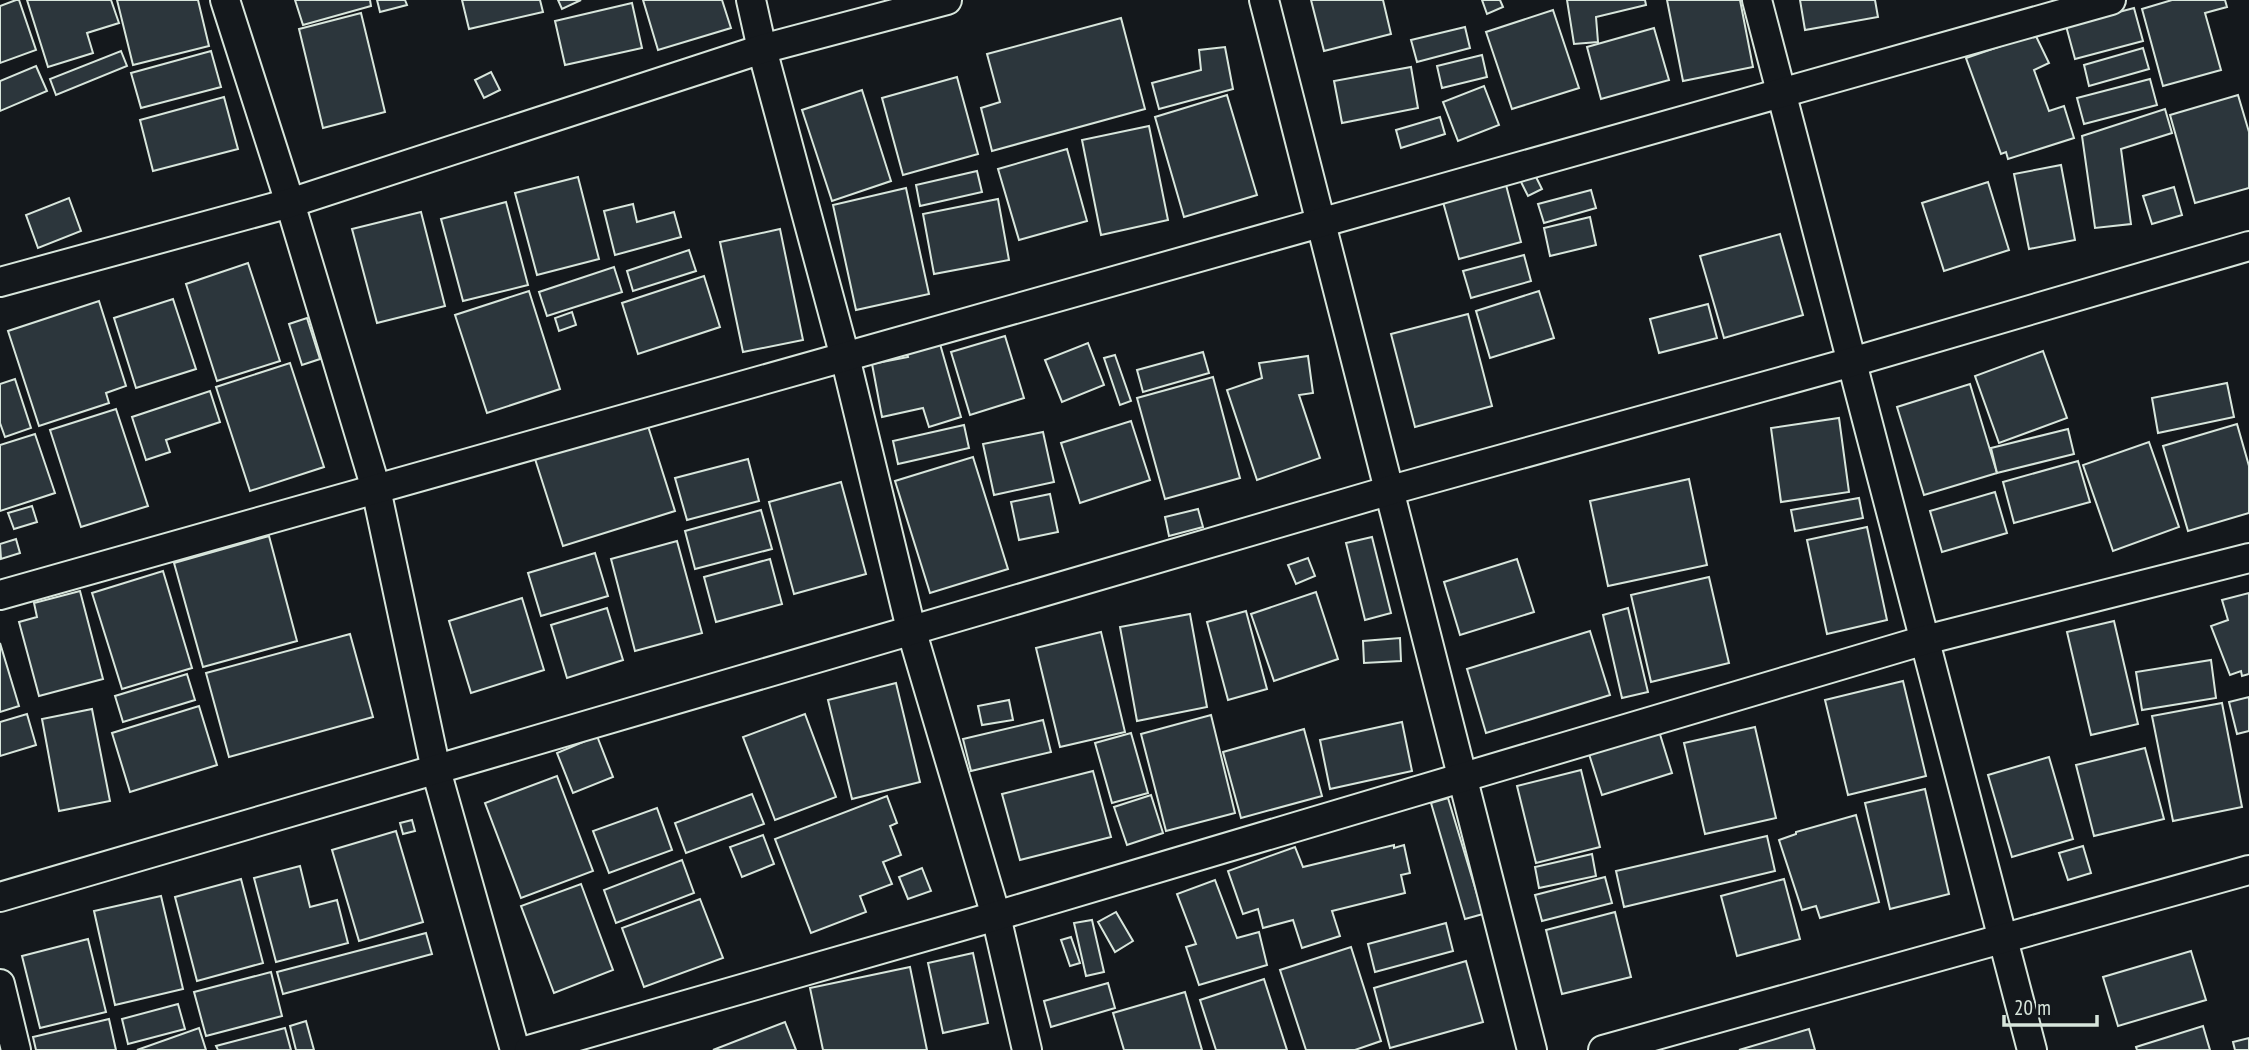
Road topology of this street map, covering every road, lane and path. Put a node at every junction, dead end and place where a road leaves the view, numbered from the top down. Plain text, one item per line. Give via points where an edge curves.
1 (225, 0) edge
2 (751, 0) edge
3 (947, 0) edge
4 (1264, 0) edge
5 (1757, 0) edge
6 (2111, 0) edge
7 (762, 49) junction
8 (1782, 93) junction
9 (290, 203) junction
10 (1320, 223) junction
11 (2249, 246) edge
12 (0, 282) edge
13 (845, 357) junction
14 (1852, 362) junction
15 (376, 489) junction
16 (1391, 490) junction
17 (2249, 558) edge
18 (0, 595) edge
19 (911, 629) junction
20 (1925, 640) junction
21 (436, 770) junction
22 (1461, 777) junction
23 (2249, 870) edge
24 (0, 897) edge
25 (996, 916) junction
26 (2003, 938) junction
27 (0, 984) edge
28 (16, 1050) edge
29 (515, 1050) edge
30 (529, 1050) edge
31 (1027, 1050) edge
32 (1532, 1050) edge
33 (1603, 1050) edge
34 (2032, 1050) edge

1 - 9 street
2 - 7 street
3 - 7 street
4 - 10 street
5 - 8 street
6 - 8 street
7 - 9 street
7 - 13 street
8 - 10 street
8 - 14 street
9 - 12 street
9 - 15 street
10 - 13 street
10 - 16 street
11 - 14 street
13 - 15 street
13 - 19 street
14 - 16 street
14 - 20 street
15 - 18 street
15 - 21 street
16 - 19 street
16 - 22 street
17 - 20 street
19 - 21 street
19 - 25 street
20 - 22 street
20 - 26 street
21 - 24 street
21 - 29 street
22 - 25 street
22 - 32 street
23 - 26 street
25 - 30 street
25 - 31 street
26 - 33 street
26 - 34 street
27 - 28 street

